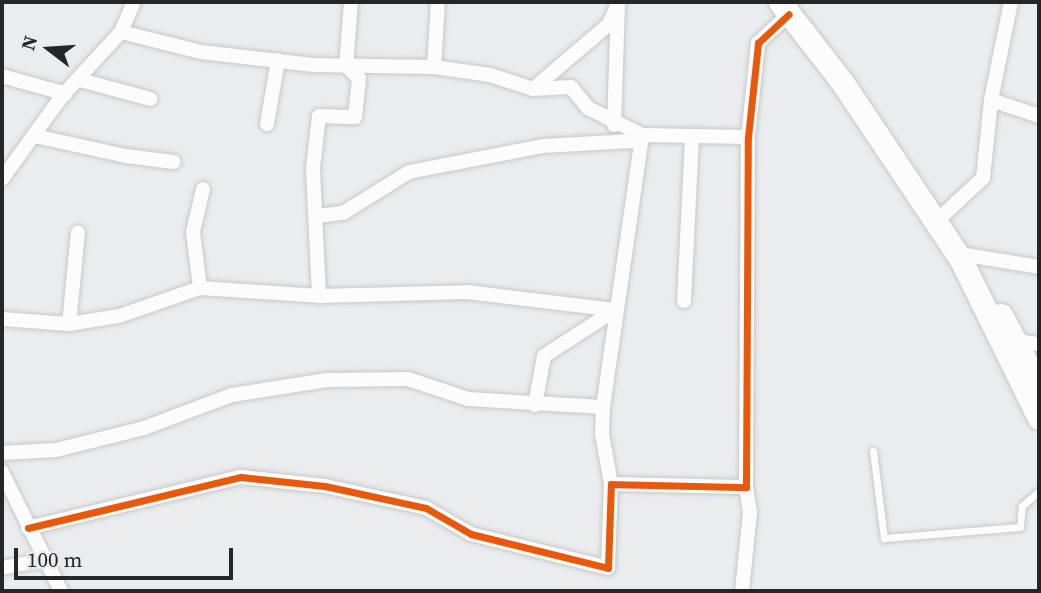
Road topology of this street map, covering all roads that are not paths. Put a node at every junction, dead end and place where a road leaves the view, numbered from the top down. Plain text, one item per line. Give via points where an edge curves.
1 (134, 2) edge
2 (351, 2) edge
3 (438, 2) edge
4 (1011, 2) edge
5 (618, 4) edge
6 (787, 6) edge
7 (121, 32) junction
8 (278, 60) junction
9 (346, 66) junction
10 (434, 66) junction
11 (2, 76) edge
12 (80, 80) junction
13 (533, 89) junction
14 (66, 94) junction
15 (151, 99) dead end
16 (991, 100) junction
17 (1039, 116) edge
18 (267, 124) dead end
19 (614, 125) junction
20 (642, 135) junction
21 (35, 136) junction
22 (748, 137) junction
23 (692, 139) junction
24 (174, 162) dead end
25 (2, 179) edge
26 (203, 189) dead end
27 (317, 216) junction
28 (942, 216) junction
29 (78, 232) dead end
30 (966, 255) junction
31 (1039, 267) edge
32 (200, 288) junction
33 (319, 296) junction
34 (684, 301) dead end
35 (615, 310) junction
36 (2, 319) edge
37 (69, 324) junction
38 (1028, 342) edge
39 (1039, 386) edge
40 (535, 405) junction
41 (603, 407) junction
42 (1039, 418) edge
43 (873, 451) dead end
44 (2, 453) edge
45 (2, 472) edge
46 (611, 484) junction
47 (746, 487) junction
48 (1039, 491) edge
49 (28, 528) junction
50 (48, 559) junction
51 (2, 568) edge
52 (61, 591) edge
53 (742, 591) edge

1 - 7 street
2 - 9 street
3 - 10 street
4 - 16 street
5 - 13 street via 608,24 583,49
5 - 19 street
6 - 22 street via 758,43
6 - 28 main road via 876,113
6 - 42 main road via 960,258
7 - 8 street via 201,52
7 - 12 street
8 - 9 street
8 - 18 street
9 - 10 street
9 - 27 street via 359,78 355,117 319,116 313,168
10 - 13 street via 490,75
11 - 14 street
12 - 14 street
12 - 15 street
13 - 19 street via 571,87 588,108
14 - 21 street
16 - 17 street
16 - 28 street via 983,178
19 - 20 street
20 - 23 street
20 - 27 street via 632,141 543,146 409,172 343,213
20 - 35 street
21 - 24 street
21 - 25 street
22 - 23 street
22 - 47 street
23 - 34 street
26 - 32 street via 193,232
27 - 33 street
28 - 30 main road
29 - 37 street
30 - 31 street
30 - 38 main road
32 - 33 street
32 - 37 street via 145,309
33 - 35 street via 467,292
35 - 40 street via 544,356
35 - 41 street
36 - 37 street
38 - 39 main road
40 - 41 street
40 - 44 street via 468,399 408,379 327,380 232,395 144,428 56,450
41 - 46 street via 602,434
43 - 48 lane via 884,538 1020,527 1022,506
45 - 49 street
46 - 47 street
46 - 49 street via 608,568 471,534 426,508 325,486 241,477
47 - 53 street via 750,512
49 - 50 street
50 - 51 street
50 - 52 street

